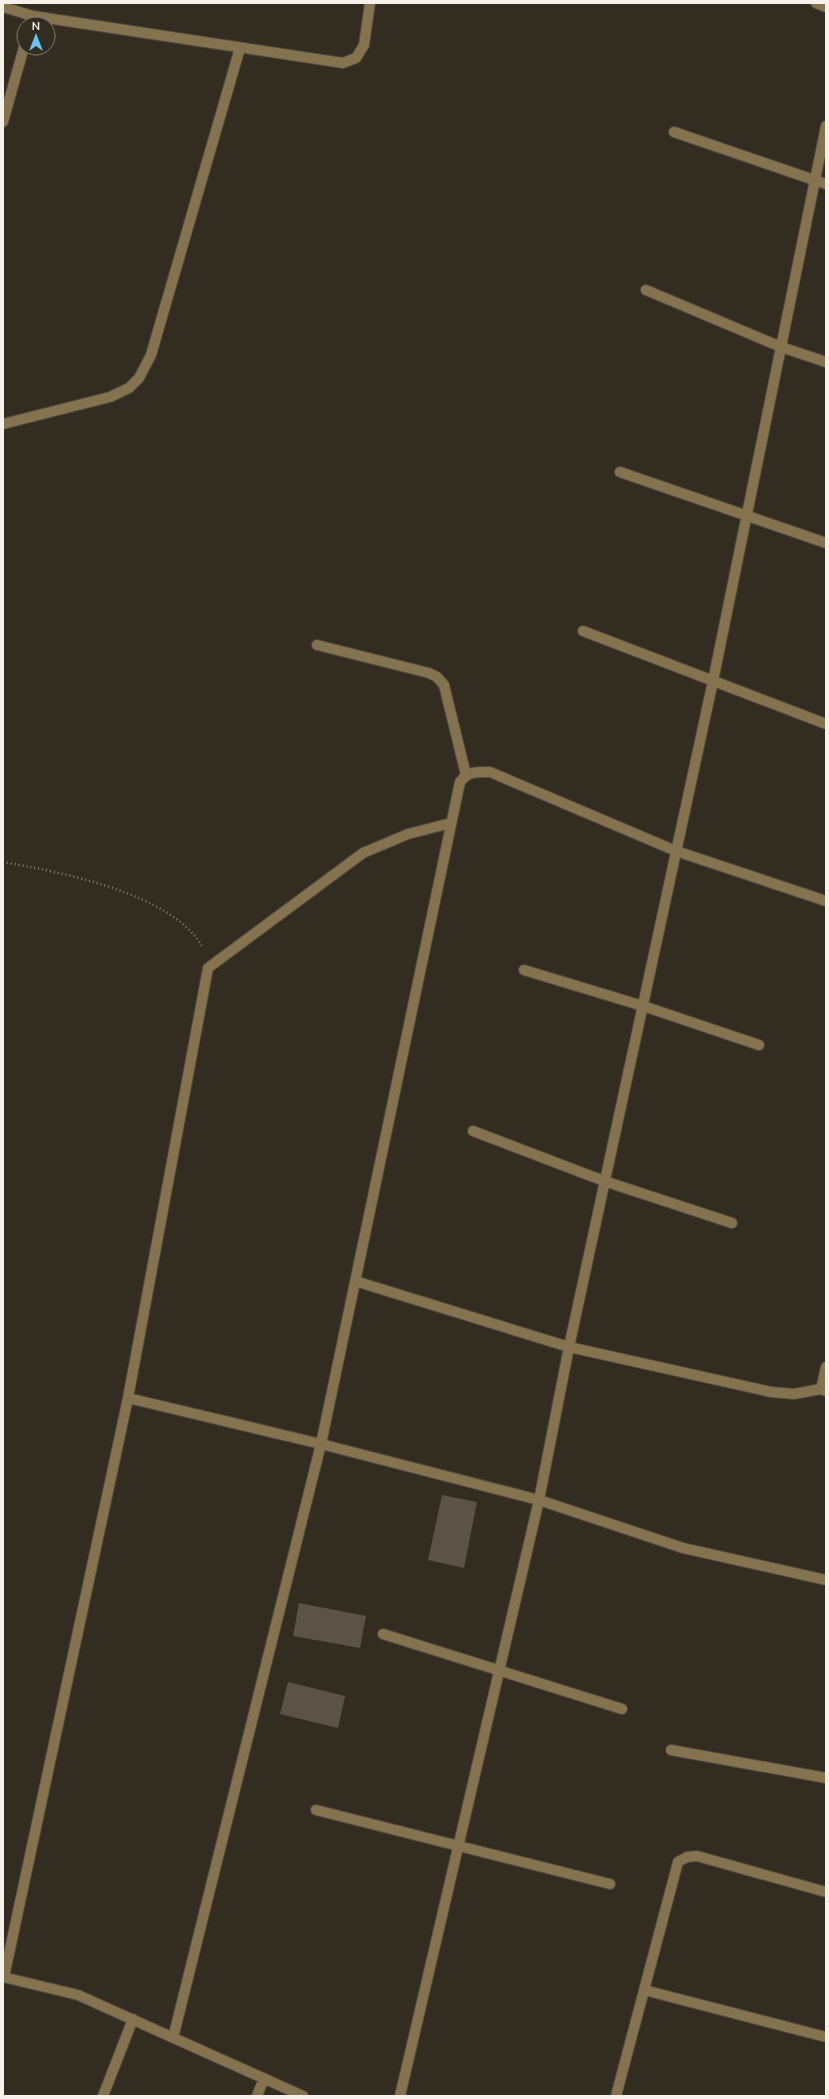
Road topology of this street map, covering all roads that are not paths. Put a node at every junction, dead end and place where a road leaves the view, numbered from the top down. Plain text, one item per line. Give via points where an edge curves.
1 (370, 3) edge
2 (816, 3) edge
3 (3, 7) edge
4 (826, 7) edge
5 (23, 16) edge
6 (56, 23) edge
7 (240, 48) junction
8 (21, 56) edge
9 (3, 122) edge
10 (826, 126) edge
11 (674, 132) dead end
12 (815, 181) junction
13 (826, 184) edge
14 (646, 290) dead end
15 (781, 347) junction
16 (826, 362) edge
17 (3, 424) edge
18 (620, 472) dead end
19 (747, 515) junction
20 (826, 543) edge
21 (583, 632) dead end
22 (317, 644) dead end
23 (713, 681) junction
24 (826, 724) edge
25 (466, 775) junction
26 (451, 823) junction
27 (676, 850) junction
28 (826, 901) edge
29 (524, 970) dead end
30 (643, 1006) junction
31 (759, 1045) dead end
32 (474, 1131) dead end
33 (604, 1181) junction
34 (732, 1223) dead end
35 (355, 1281) junction
36 (569, 1347) junction
37 (826, 1367) edge
38 (824, 1390) edge
39 (128, 1398) junction
40 (321, 1444) junction
41 (539, 1500) junction
42 (826, 1580) edge
43 (383, 1634) dead end
44 (500, 1672) junction
45 (622, 1709) dead end
46 (671, 1750) dead end
47 (826, 1778) edge
48 (316, 1810) dead end
49 (459, 1847) junction
50 (610, 1884) dead end
51 (826, 1892) edge
52 (4, 1977) edge
53 (644, 1990) junction
54 (132, 2019) junction
55 (826, 2037) edge
56 (173, 2038) junction
57 (264, 2078) junction
58 (103, 2096) edge
59 (257, 2096) edge
60 (303, 2096) edge
61 (400, 2096) edge
62 (616, 2096) edge

1 - 7 street via 364,45 356,58 344,63
2 - 4 street
3 - 5 street
6 - 7 street
7 - 17 street via 151,355 139,378 129,388 110,397
8 - 9 street
10 - 12 street
11 - 12 street
12 - 13 street
12 - 15 street
14 - 15 street
15 - 16 street
15 - 19 street
18 - 19 street
19 - 20 street
19 - 23 street
21 - 23 street
22 - 25 street via 429,673 437,678 444,685
23 - 24 street
23 - 27 street
25 - 26 street via 460,782
25 - 27 street via 490,772
26 - 35 street
26 - 39 street via 408,834 363,853 208,968
27 - 28 street
27 - 30 street
29 - 30 street
30 - 31 street
30 - 33 street
32 - 33 street
33 - 34 street
33 - 36 street
35 - 36 street
35 - 40 street
36 - 38 street via 771,1392 794,1394
36 - 41 street
37 - 38 street
39 - 40 street
39 - 52 street
40 - 41 street
40 - 56 street
41 - 42 street via 683,1548
41 - 44 street
43 - 44 street
44 - 45 street
44 - 49 street
46 - 47 street
48 - 49 street
49 - 50 street
49 - 61 street
51 - 53 street via 697,1856 687,1857 678,1862
52 - 54 street via 78,1995
53 - 55 street
53 - 62 street
54 - 56 street
54 - 58 street
56 - 57 street
57 - 59 street
57 - 60 street

